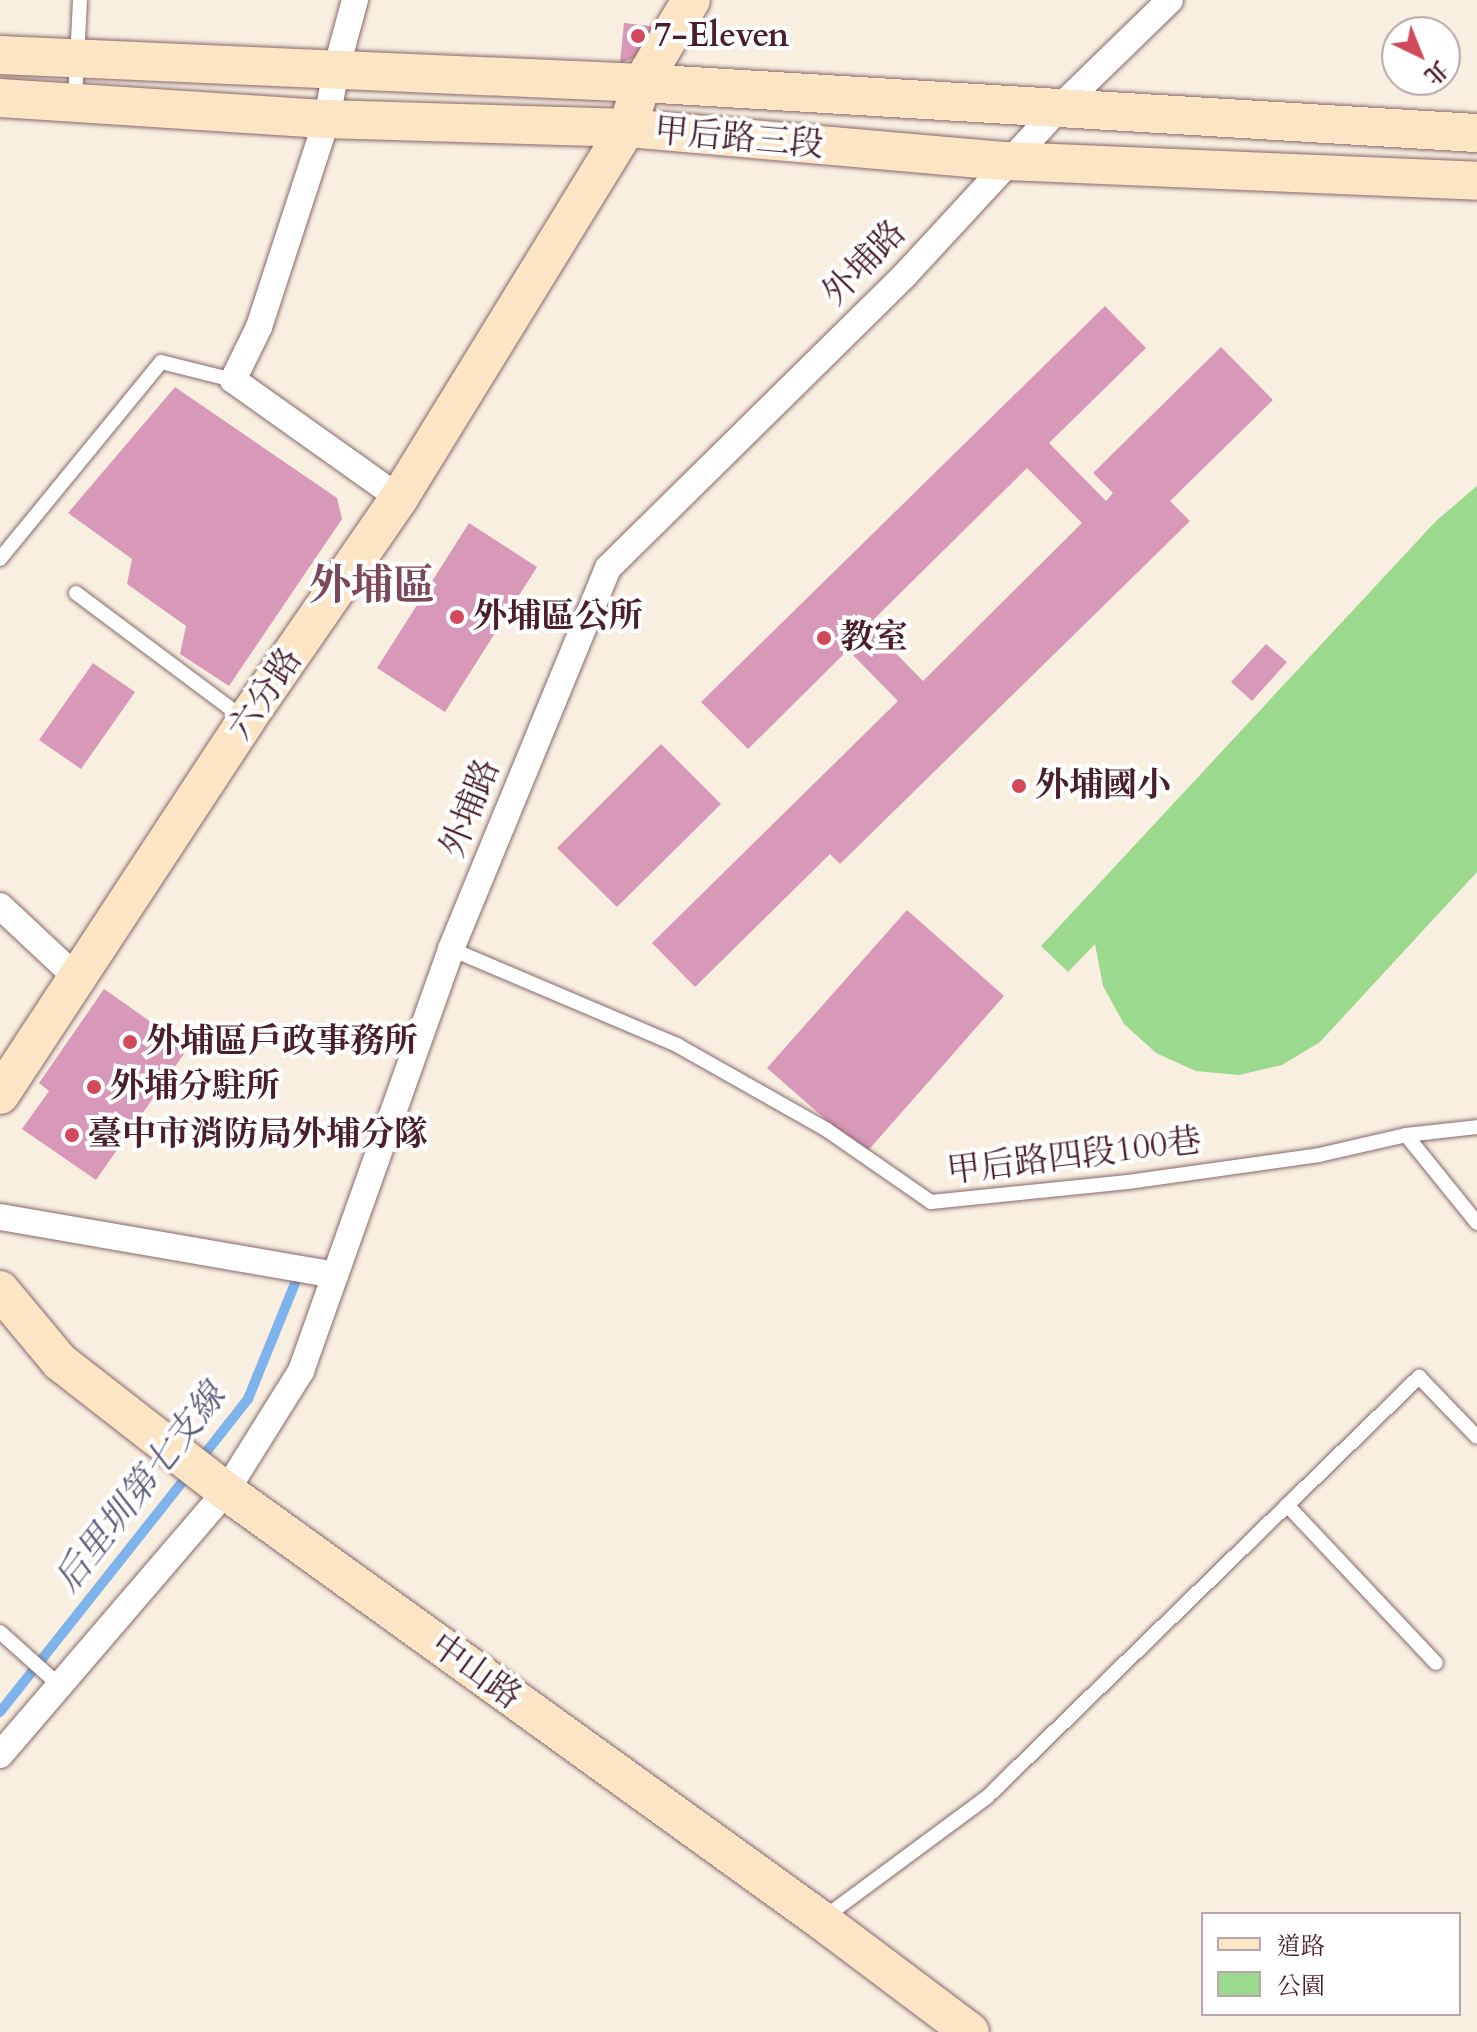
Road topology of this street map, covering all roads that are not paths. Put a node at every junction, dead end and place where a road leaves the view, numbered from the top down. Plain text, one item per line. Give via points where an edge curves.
1 (80, 0) edge
2 (355, 0) edge
3 (691, 0) edge
4 (1170, 0) edge
5 (0, 55) edge
6 (75, 60) junction
7 (336, 70) junction
8 (642, 83) junction
9 (0, 98) edge
10 (75, 102) junction
11 (1058, 109) junction
12 (327, 119) junction
13 (627, 128) junction
14 (1477, 133) edge
15 (1008, 161) junction
16 (1477, 181) edge
17 (233, 380) junction
18 (399, 498) junction
19 (0, 559) edge
20 (76, 593) dead end
21 (246, 720) junction
22 (0, 906) edge
23 (451, 949) junction
24 (77, 978) junction
25 (0, 1095) edge
26 (1477, 1127) edge
27 (1406, 1135) junction
28 (0, 1217) edge
29 (1477, 1223) edge
30 (335, 1275) junction
31 (0, 1290) edge
32 (1477, 1437) edge
33 (226, 1491) junction
34 (1287, 1505) junction
35 (0, 1632) edge
36 (1436, 1663) dead end
37 (59, 1685) junction
38 (0, 1755) edge
39 (821, 1920) junction
40 (970, 2032) edge

1 - 6 lane
2 - 7 street
3 - 8 street, 六分路
4 - 11 street, 外埔路
5 - 6 street, 甲后路三段
6 - 7 street, 甲后路三段
6 - 10 lane
7 - 8 street, 甲后路三段
7 - 12 street
8 - 11 street, 甲后路三段
8 - 13 street, 六分路
9 - 10 street, 甲后路三段
10 - 12 street, 甲后路三段
11 - 14 street, 甲后路三段
11 - 15 street, 外埔路
12 - 13 street, 甲后路三段
12 - 17 street via 259,327
13 - 15 street, 甲后路三段
13 - 18 street, 六分路
15 - 16 street, 甲后路三段
15 - 23 street, 外埔路 via 905,275 608,568
17 - 18 street
17 - 19 lane via 161,362
18 - 21 street, 六分路
20 - 21 lane
21 - 24 street, 六分路
22 - 24 street
23 - 27 lane, 甲后路四段100巷 via 677,1045 827,1130 931,1202 1128,1182 1290,1159
23 - 30 street, 外埔路
24 - 25 street, 六分路
26 - 27 lane, 甲后路四段100巷
27 - 29 lane
28 - 30 street
30 - 33 street, 外埔路 via 301,1371
31 - 33 street, 中山路 via 60,1362
32 - 34 lane via 1419,1377
33 - 37 street, 外埔路
33 - 39 street, 中山路
34 - 36 lane
34 - 39 lane via 987,1797
35 - 37 lane
37 - 38 street, 外埔路
39 - 40 street, 中山路

